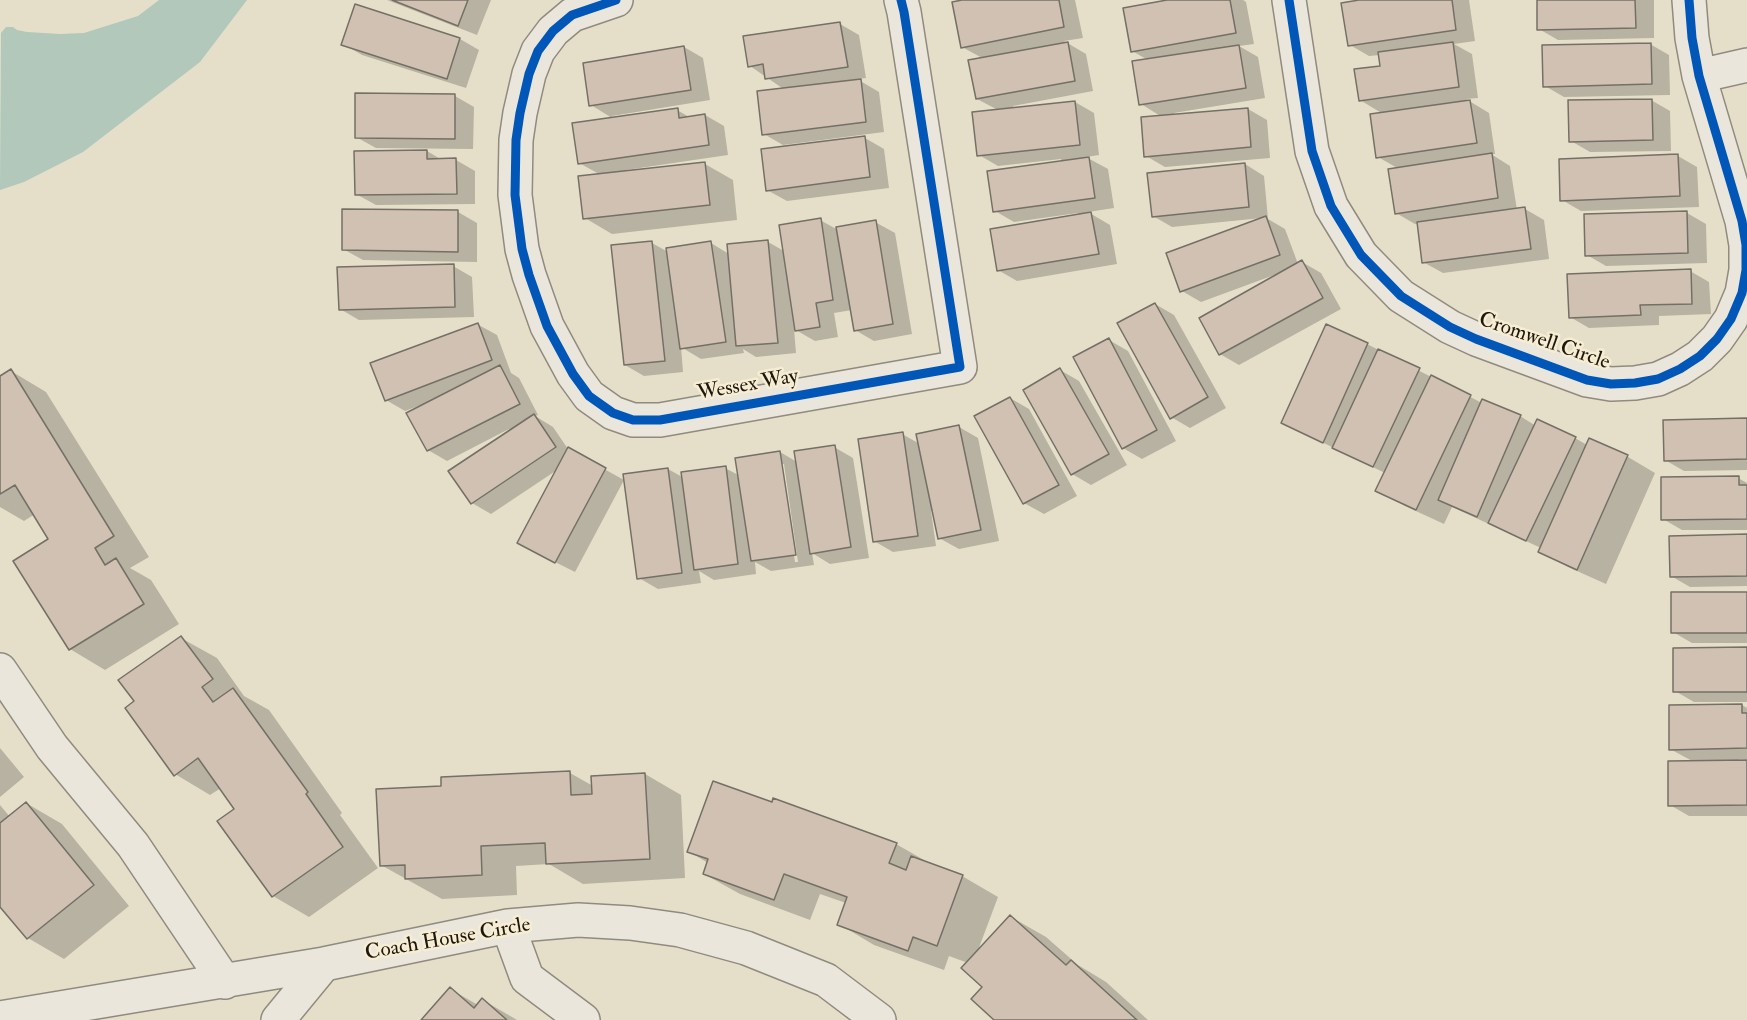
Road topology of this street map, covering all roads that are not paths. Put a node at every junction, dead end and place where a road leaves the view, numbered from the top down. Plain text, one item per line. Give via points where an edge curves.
1 (616, 0) edge
2 (901, 0) edge
3 (1289, 0) edge
4 (1689, 0) edge
5 (567, 8) edge
6 (1747, 65) edge
7 (1699, 76) junction
8 (1739, 324) edge
9 (0, 670) edge
10 (508, 926) junction
11 (324, 964) junction
12 (225, 982) junction
13 (0, 1018) edge
14 (278, 1020) edge
15 (583, 1020) edge
16 (879, 1020) edge

1 - 5 street
2 - 5 street, Wessex Way via 960,367 660,420 633,420 613,413 589,396 547,326 522,249 515,195 516,140 522,103 538,51
3 - 8 street, Cromwell Circle via 1312,151 1323,185 1361,255 1401,296 1476,339 1587,380 1611,384 1658,379 1680,369
4 - 7 street, Cromwell Circle
6 - 7 street
7 - 8 street, Cromwell Circle via 1746,245
9 - 12 street via 52,747 133,845
10 - 11 street, Coach House Circle
10 - 15 street via 528,978
10 - 16 street, Coach House Circle via 578,920 680,930 802,969 826,980
11 - 12 street, Coach House Circle
11 - 14 street
12 - 13 street, Coach House Circle

